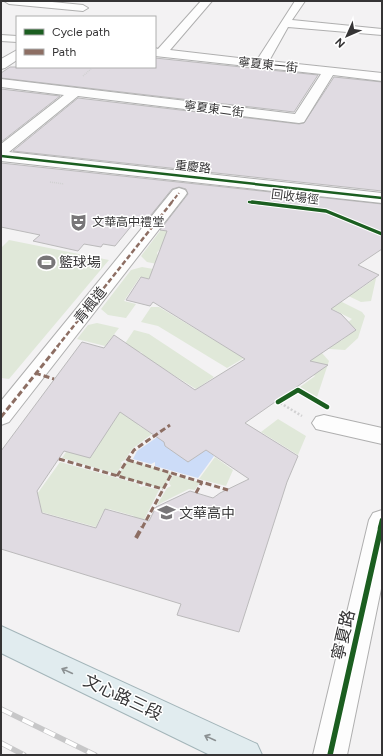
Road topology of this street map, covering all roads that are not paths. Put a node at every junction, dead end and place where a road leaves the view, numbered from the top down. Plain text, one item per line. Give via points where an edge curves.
1 (9, 1) edge
2 (93, 1) edge
3 (206, 1) edge
4 (300, 1) edge
5 (83, 8) junction
6 (72, 16) edge
7 (284, 23) junction
8 (382, 32) edge
9 (1, 38) edge
10 (16, 40) edge
11 (158, 53) edge
12 (16, 55) edge
13 (262, 64) junction
14 (1, 65) edge
15 (329, 72) junction
16 (382, 77) edge
17 (1, 83) edge
18 (74, 93) junction
19 (1, 150) edge
20 (1, 156) edge
21 (179, 193) dead end
22 (382, 198) edge
23 (1, 417) edge
24 (324, 423) dead end
25 (382, 436) edge
26 (382, 520) edge
27 (1, 639) edge
28 (245, 755) edge
29 (330, 755) edge

1 - 5 street
2 - 5 street
3 - 11 street
4 - 7 street
5 - 6 street
7 - 8 street
7 - 13 street
9 - 10 street
11 - 13 street, 寧夏東一街
12 - 14 street
13 - 15 street, 寧夏東一街
15 - 16 street, 寧夏東一街
15 - 18 street, 寧夏東二街 via 299,119
17 - 18 street, 寧夏東二街
18 - 19 street
20 - 22 street, 重慶路
21 - 23 street, 青楓道 via 44,376
24 - 25 street
26 - 29 street, 寧夏路
28 -> 27 main road, 文心路三段

